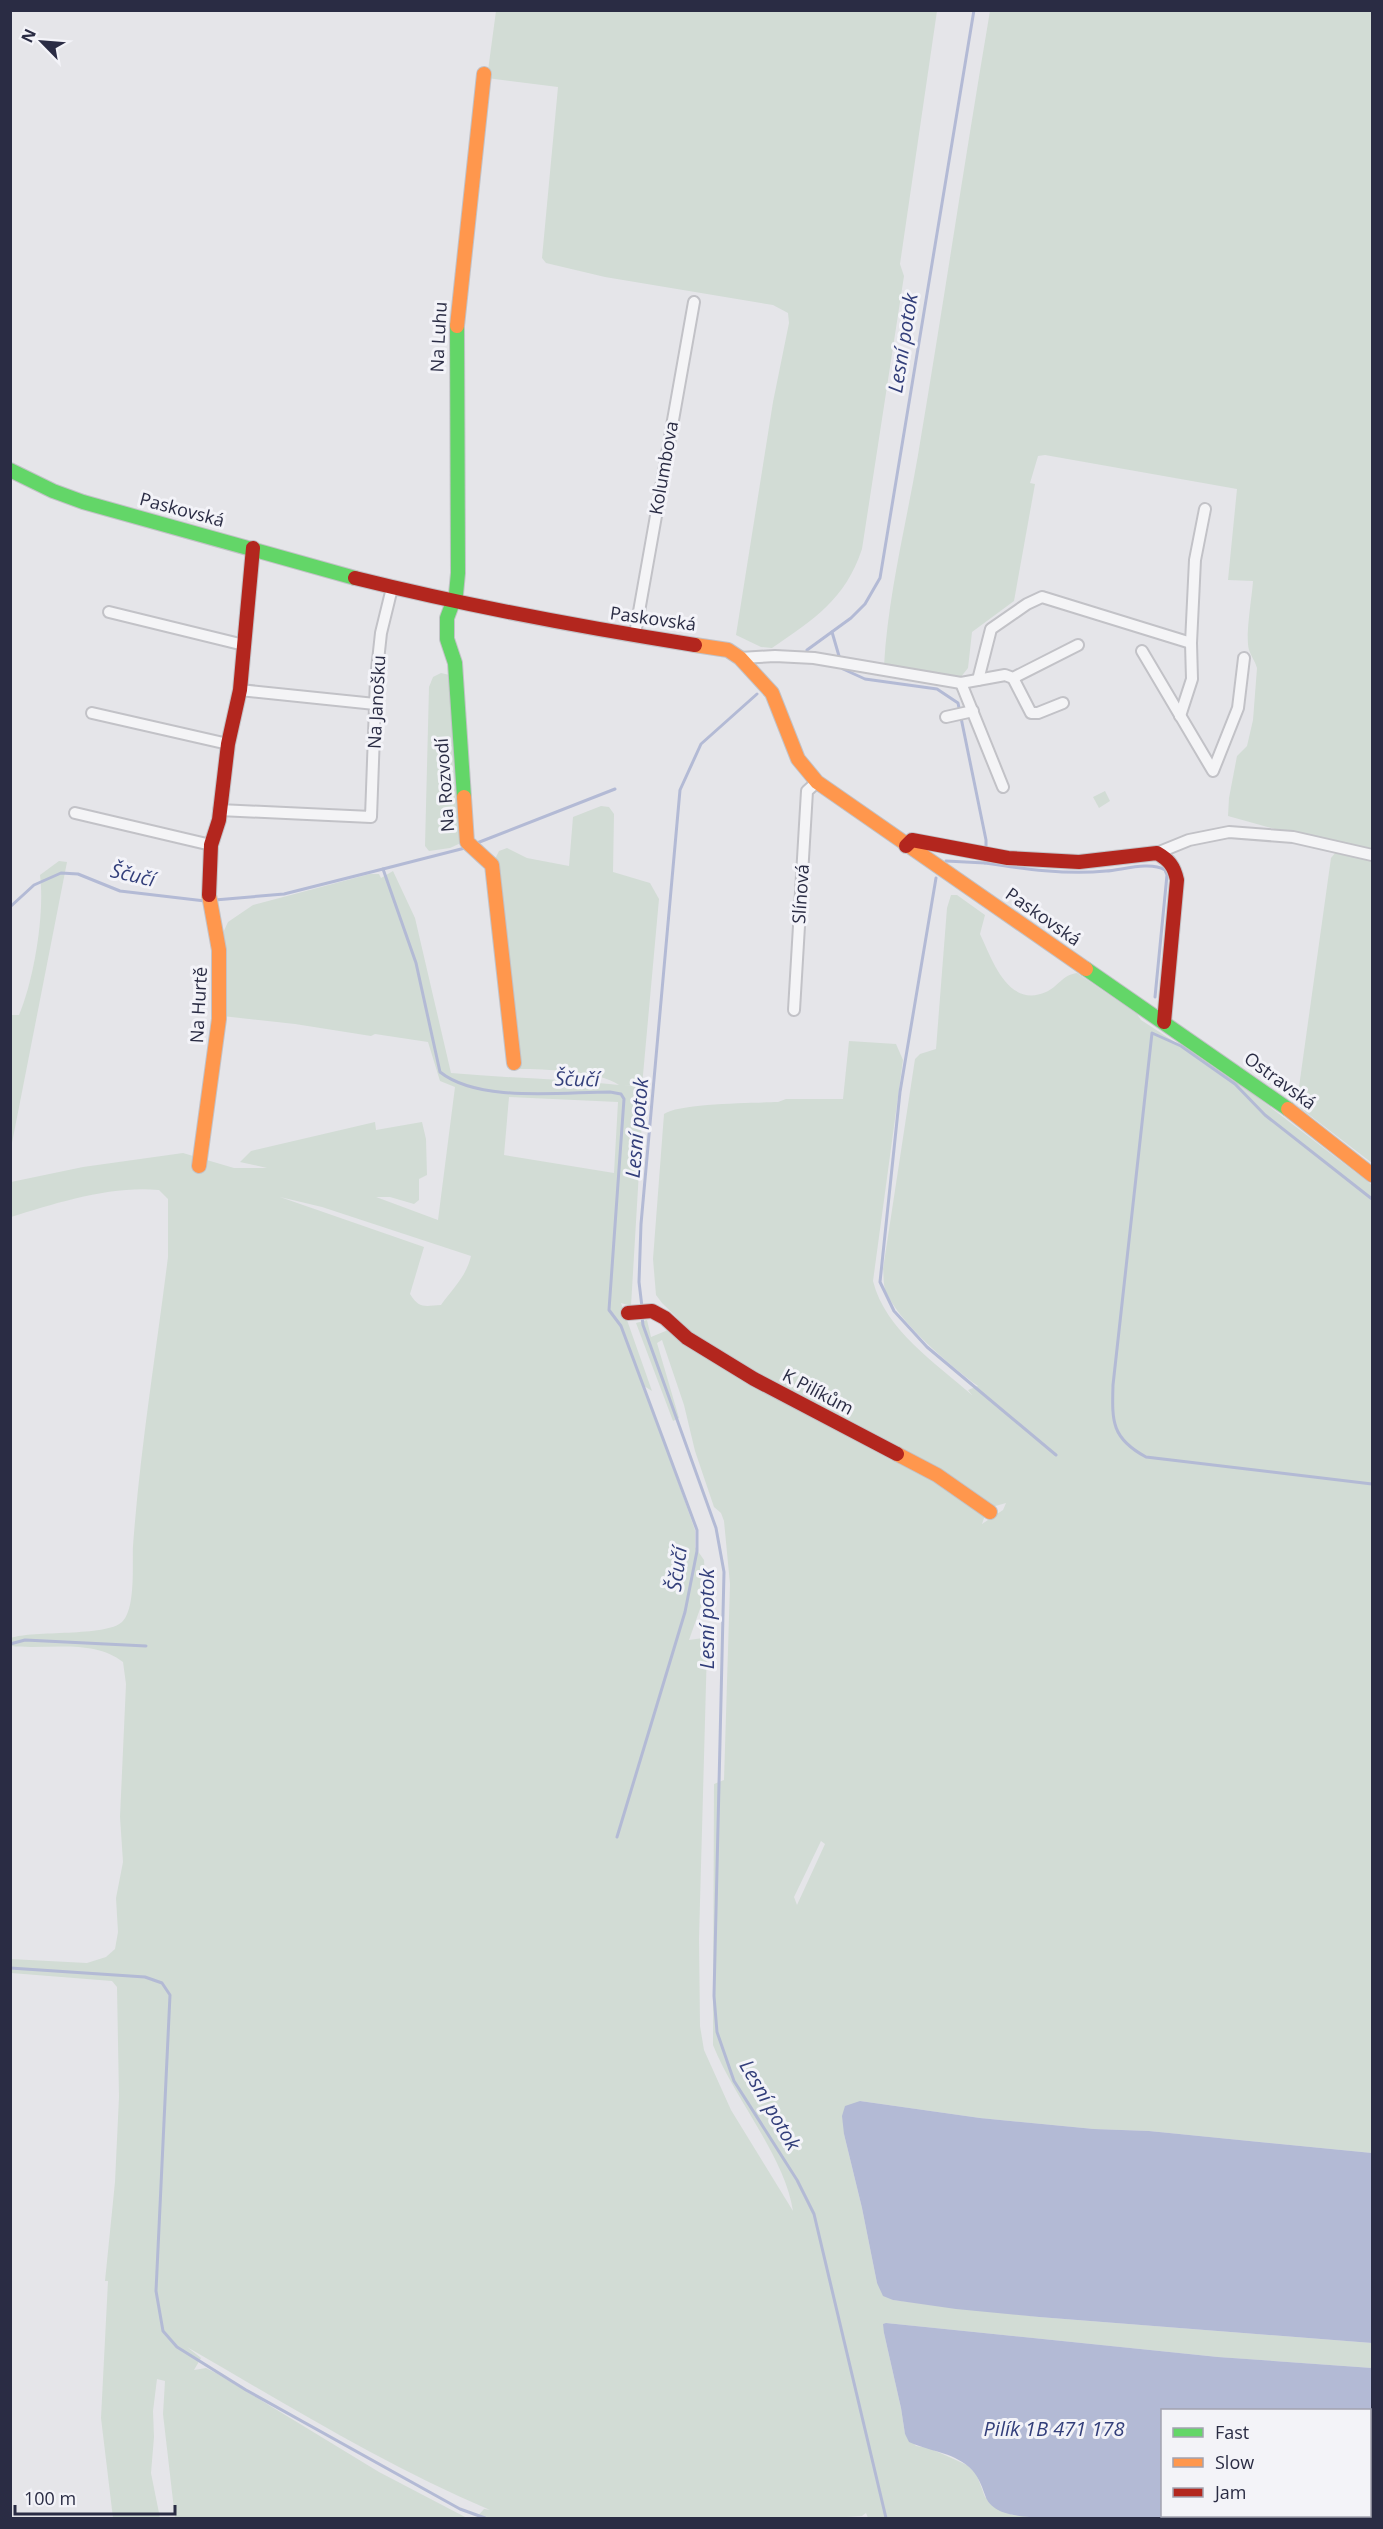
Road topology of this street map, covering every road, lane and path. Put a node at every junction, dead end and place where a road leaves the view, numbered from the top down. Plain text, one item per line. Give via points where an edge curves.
1 (484, 74) dead end
2 (694, 302) dead end
3 (10, 470) edge
4 (1205, 509) dead end
5 (253, 548) junction
6 (392, 588) junction
7 (453, 602) junction
8 (109, 612) dead end
9 (635, 634) junction
10 (1191, 643) junction
11 (244, 645) junction
12 (1078, 645) dead end
13 (1142, 651) dead end
14 (740, 658) junction
15 (1244, 658) dead end
16 (1013, 678) junction
17 (978, 680) junction
18 (961, 683) junction
19 (240, 690) junction
20 (1063, 703) dead end
21 (375, 704) junction
22 (92, 713) dead end
23 (1180, 716) junction
24 (228, 744) junction
25 (817, 782) junction
26 (1003, 787) dead end
27 (219, 810) junction
28 (75, 813) dead end
29 (212, 845) junction
30 (906, 846) junction
31 (1157, 853) junction
32 (1372, 855) edge
33 (794, 1010) dead end
34 (1164, 1022) junction
35 (514, 1063) dead end
36 (199, 1166) dead end
37 (1372, 1175) edge
38 (631, 1313) dead end
39 (990, 1512) dead end

1 - 7 street, Na Luhu via 456,332 458,573
2 - 9 street, Kolumbova
3 - 5 street, Paskovská via 83,502
4 - 10 street via 1195,560
5 - 6 street, Paskovská
5 - 11 street, Na Hurtě
6 - 7 street, Paskovská
6 - 21 street, Na Janošku via 381,633
7 - 9 street, Paskovská
7 - 35 street, Na Rozvodí via 447,618 447,639 455,663 467,842 492,865
8 - 11 street
9 - 14 street, Paskovská via 717,647
10 - 17 street via 1042,597 991,629
10 - 23 street via 1192,679
11 - 19 street, Na Hurtě
12 - 16 street
13 - 23 street
14 - 18 street via 806,658
14 - 25 street, Paskovská via 771,693 798,759
15 - 23 street via 1238,708 1213,771
16 - 17 street via 1005,675
16 - 20 street via 1031,712
17 - 18 street
18 - 26 street via 959,714
19 - 21 street
19 - 24 street, Na Hurtě
21 - 27 street, Na Janošku via 371,817
22 - 24 street
24 - 27 street, Na Hurtě
25 - 30 street, Paskovská
25 - 33 street, Slínová via 807,791
27 - 29 street, Na Hurtě
28 - 29 street
29 - 36 street, Na Hurtě via 210,901 219,950 219,1018
30 - 31 street via 912,840 1008,858 1079,862
30 - 34 street, Paskovská
31 - 32 street via 1189,840 1229,832 1293,837
31 - 34 street via 1174,865 1177,880
34 - 37 street, Ostravská via 1280,1103
38 - 39 street, K Pilíkům via 652,1311 665,1318 687,1338 754,1379 937,1475

